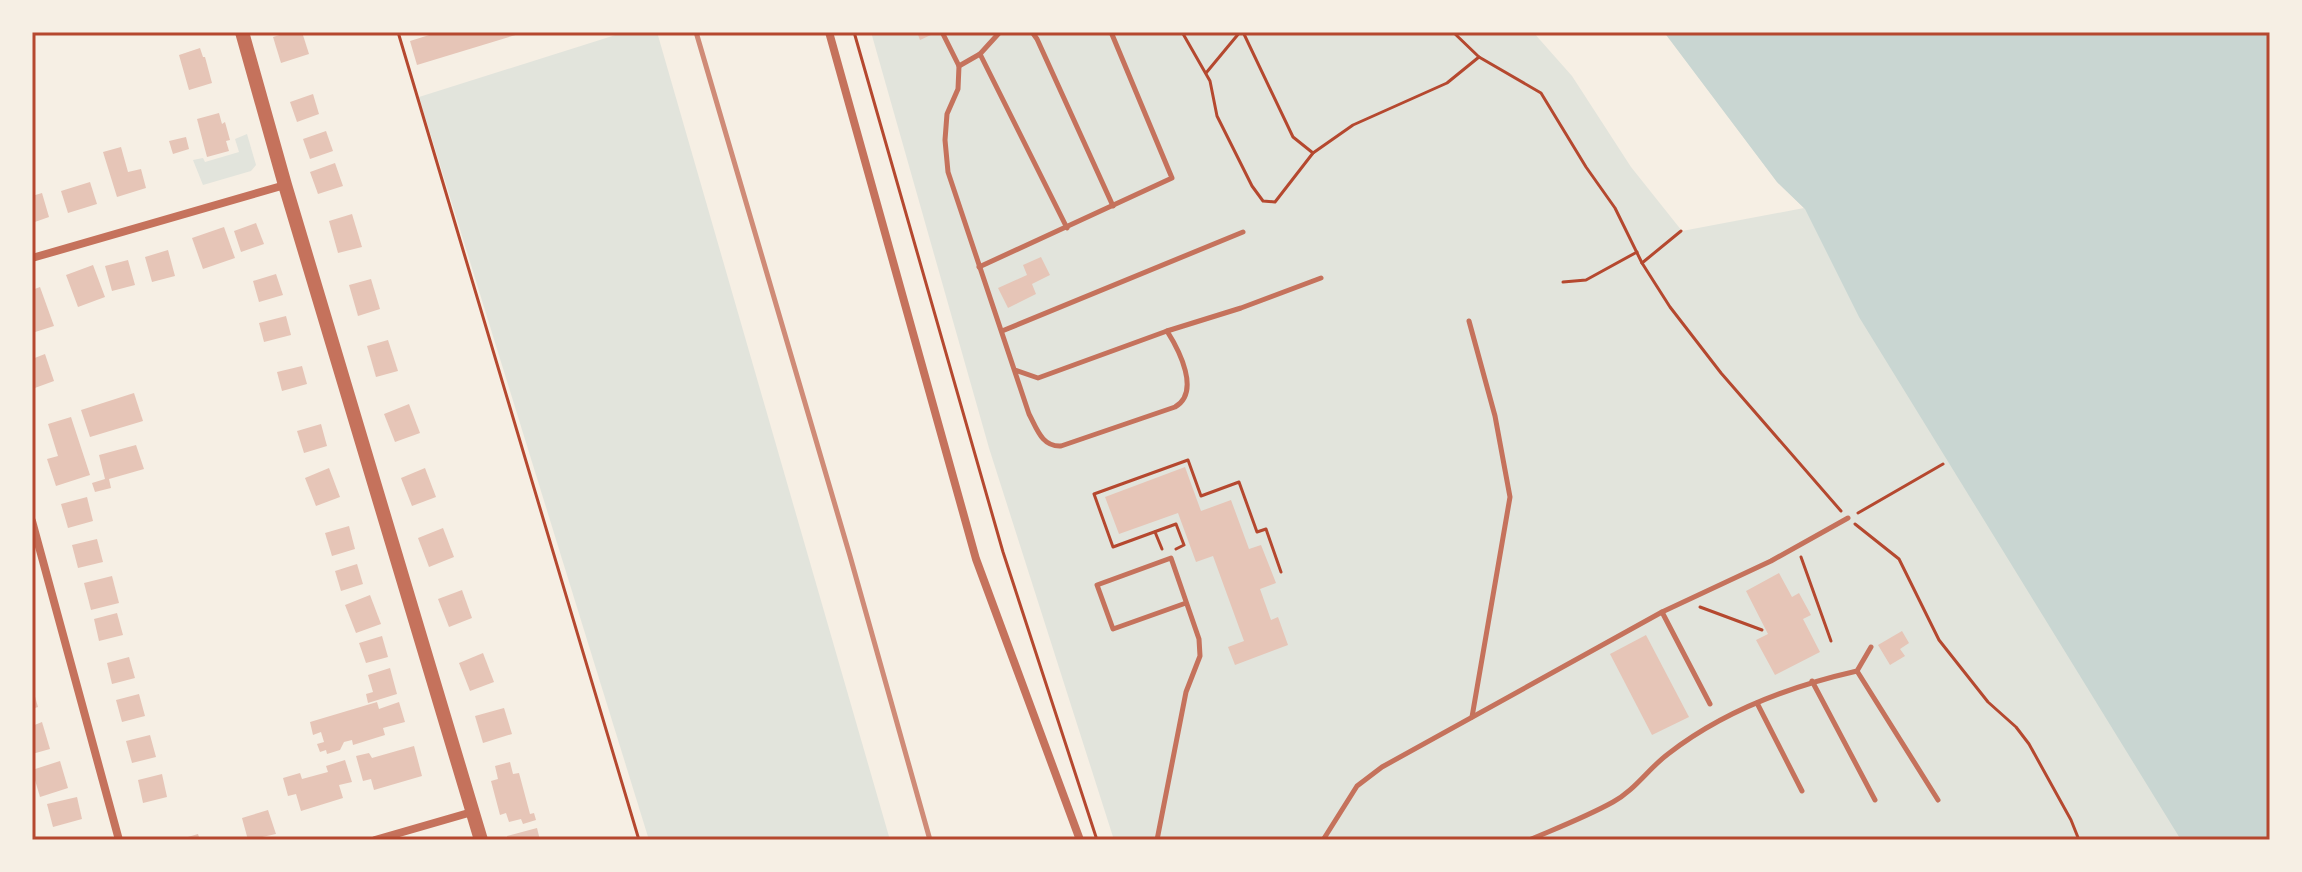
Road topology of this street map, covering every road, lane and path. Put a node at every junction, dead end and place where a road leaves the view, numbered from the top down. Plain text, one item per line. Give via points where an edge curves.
1 (242, 32) edge
2 (398, 32) edge
3 (829, 32) edge
4 (854, 32) edge
5 (942, 32) edge
6 (1000, 32) edge
7 (1032, 32) edge
8 (1111, 32) edge
9 (1182, 32) edge
10 (1241, 32) edge
11 (1453, 32) edge
12 (980, 54) junction
13 (1479, 57) junction
14 (959, 66) junction
15 (1206, 73) junction
16 (1313, 153) junction
17 (285, 185) junction
18 (1113, 206) junction
19 (1067, 228) junction
20 (1681, 231) dead end
21 (1243, 232) dead end
22 (1637, 252) junction
23 (32, 258) edge
24 (1642, 263) junction
25 (979, 267) junction
26 (1321, 278) dead end
27 (1563, 282) dead end
28 (1469, 321) dead end
29 (1002, 331) junction
30 (1167, 331) junction
31 (1015, 370) junction
32 (1943, 464) dead end
33 (1848, 518) junction
34 (32, 521) edge
35 (1155, 532) junction
36 (1797, 546) junction
37 (1174, 549) dead end
38 (1166, 560) junction
39 (1281, 572) dead end
40 (1685, 601) junction
41 (1186, 603) junction
42 (1662, 612) junction
43 (1762, 630) dead end
44 (1831, 641) dead end
45 (1871, 647) dead end
46 (1857, 671) junction
47 (1812, 681) junction
48 (1757, 703) junction
49 (1710, 704) dead end
50 (1472, 718) junction
51 (1802, 791) dead end
52 (1875, 800) dead end
53 (1938, 800) dead end
54 (472, 812) junction
55 (119, 840) edge
56 (375, 840) edge
57 (481, 840) edge
58 (639, 840) edge
59 (1080, 840) edge
60 (1097, 840) edge
61 (1157, 840) edge
62 (1323, 840) edge
63 (1529, 840) edge
64 (2079, 840) edge

1 - 17 street
2 - 58 path
3 - 59 street via 976,559
4 - 60 path via 1003,552
5 - 14 lane
6 - 12 lane
7 - 18 lane
8 - 18 lane via 1172,178
9 - 15 path
10 - 15 path
10 - 16 path via 1293,137
11 - 13 path
12 - 14 lane
12 - 19 lane
13 - 16 path via 1447,83 1353,125
13 - 22 path via 1541,93
14 - 25 lane via 958,89 947,114 948,172
15 - 16 path via 1217,116 1263,201 1275,202
17 - 23 street
17 - 54 street
18 - 19 lane
19 - 25 lane
20 - 24 path
21 - 29 lane
22 - 24 path
22 - 27 path via 1586,280
24 - 33 path via 1721,373
25 - 29 lane
26 - 30 lane
28 - 50 lane via 1510,497
29 - 31 lane
30 - 31 lane via 1038,378
30 - 31 lane via 1188,383 1185,400 1061,446 1043,441
32 - 33 path
33 - 36 lane
33 - 64 path via 1899,559 1939,640 2029,744
34 - 55 street
35 - 37 path via 1176,524 1184,545
35 - 38 path
35 - 39 path via 1113,547 1094,494 1188,460 1201,496 1239,482 1257,532 1266,529
36 - 40 lane
36 - 44 path
38 - 41 lane via 1171,558
38 - 41 lane via 1097,585 1113,629
40 - 42 lane
40 - 43 path
41 - 61 lane via 1200,656 1186,692
42 - 49 lane
42 - 50 lane
45 - 46 lane
46 - 47 lane
46 - 53 lane
47 - 48 lane
47 - 52 lane
48 - 51 lane
48 - 63 lane via 1666,755 1614,801
50 - 62 lane via 1357,786
54 - 56 street
54 - 57 street

